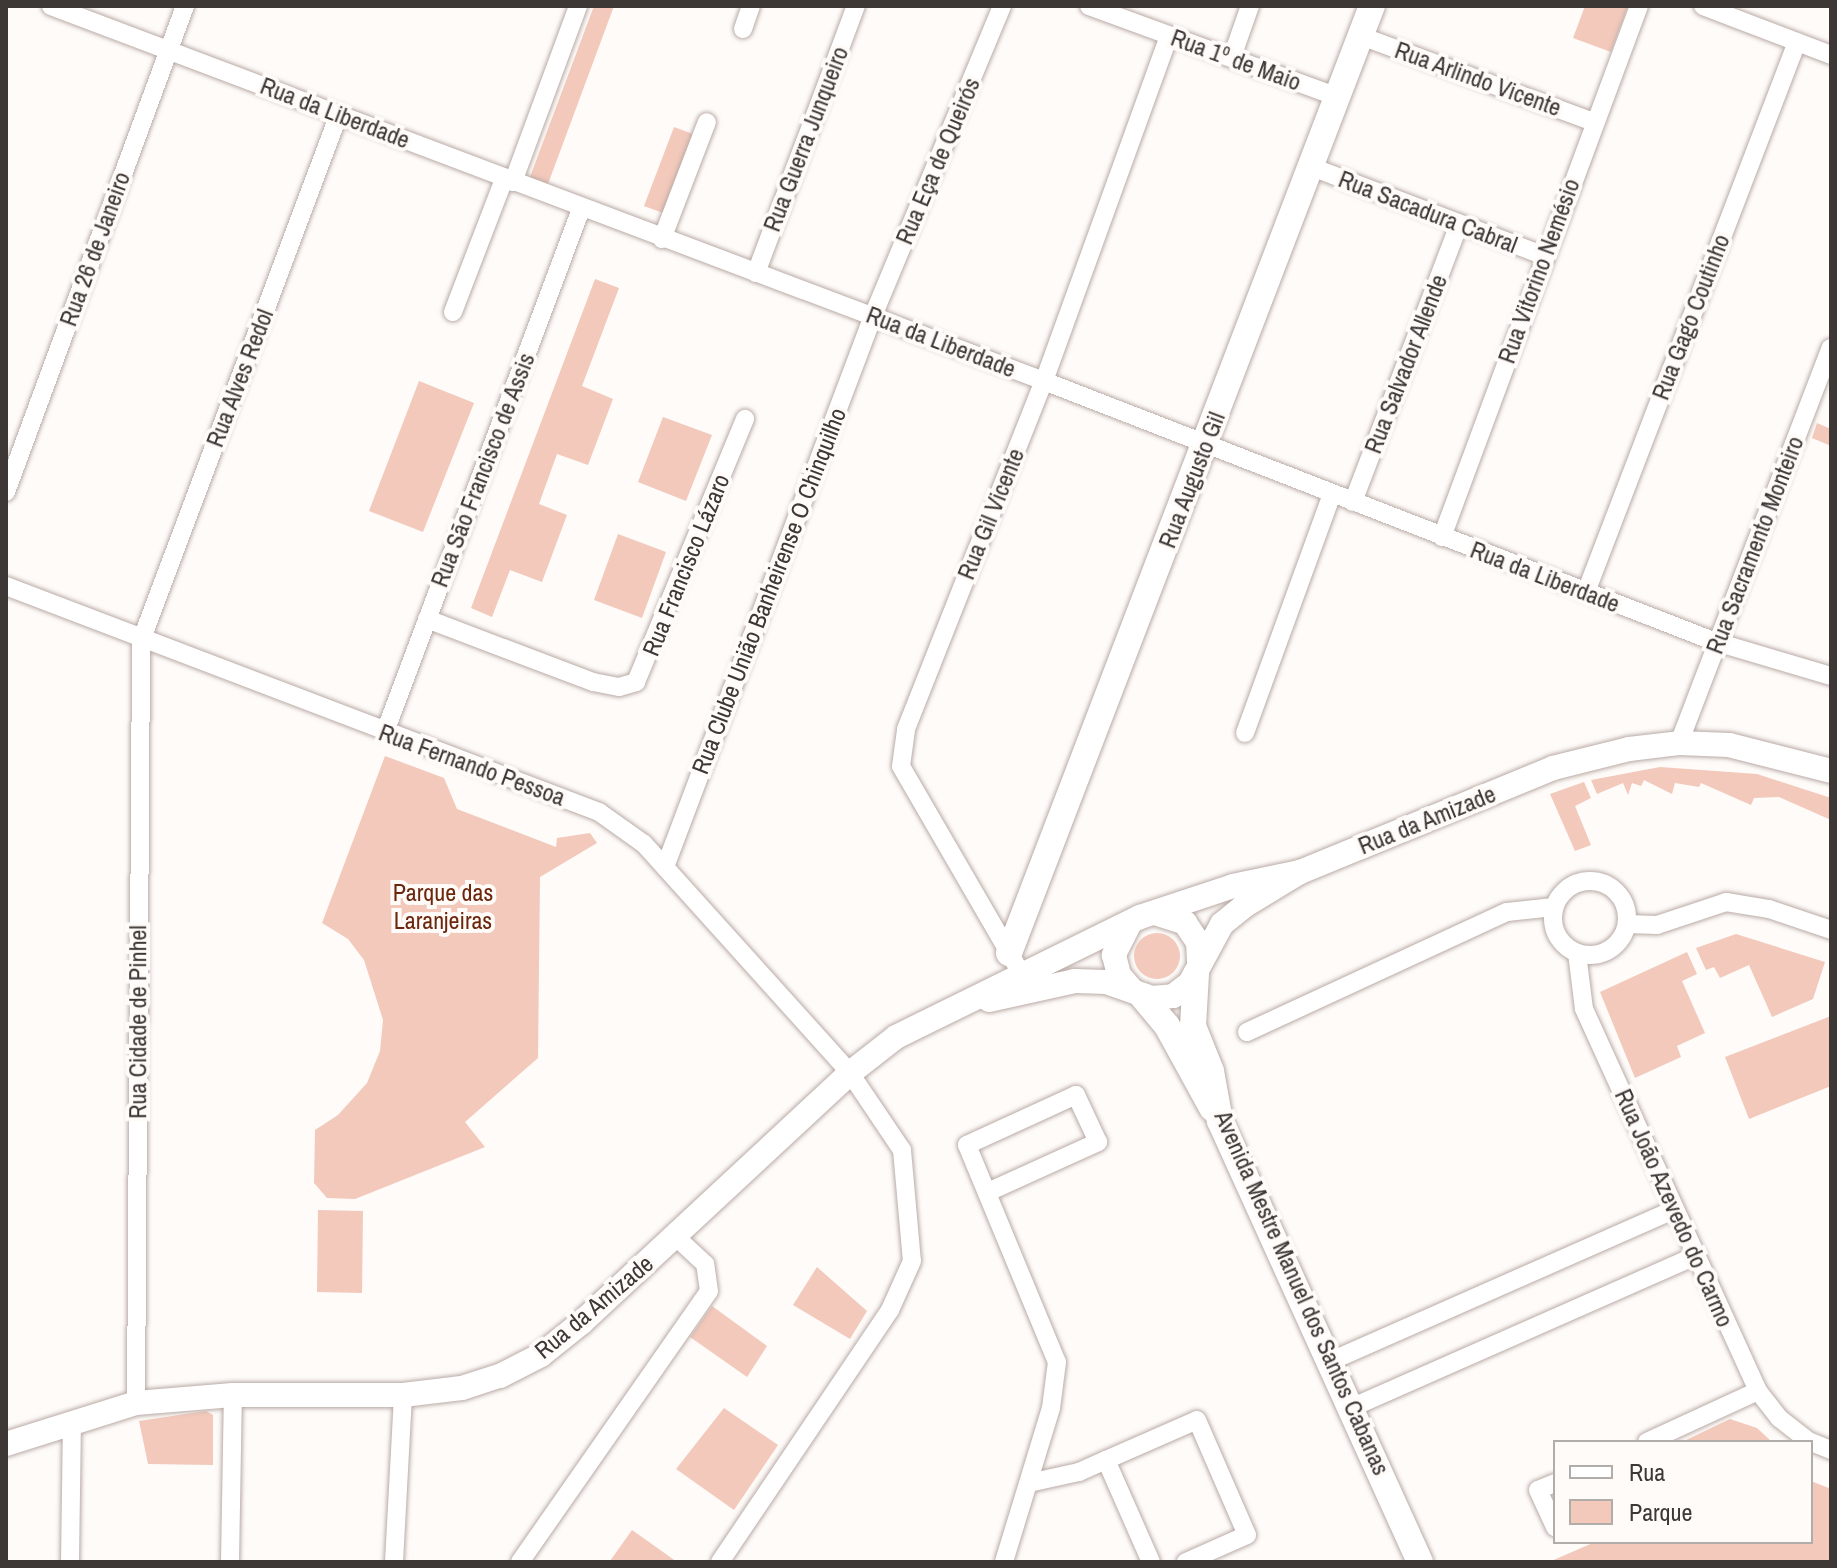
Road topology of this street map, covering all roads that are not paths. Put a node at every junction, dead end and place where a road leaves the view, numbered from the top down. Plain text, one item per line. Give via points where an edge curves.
1 (51, 6) edge
2 (185, 6) edge
3 (578, 6) edge
4 (751, 6) edge
5 (856, 6) edge
6 (1002, 6) edge
7 (1089, 6) edge
8 (1250, 6) edge
9 (1372, 6) edge
10 (1639, 6) edge
11 (1703, 6) edge
12 (743, 29) dead end
13 (1169, 36) junction
14 (1361, 36) junction
15 (1797, 42) junction
16 (168, 49) junction
17 (1831, 55) edge
18 (1232, 57) junction
19 (1338, 97) junction
20 (339, 114) junction
21 (707, 122) dead end
22 (1594, 122) junction
23 (1312, 167) junction
24 (508, 181) junction
25 (581, 209) junction
26 (1459, 225) junction
27 (662, 239) junction
28 (1545, 256) junction
29 (756, 273) junction
30 (453, 312) dead end
31 (873, 316) junction
32 (1831, 348) edge
33 (1044, 381) junction
34 (745, 419) dead end
35 (1205, 446) junction
36 (6, 492) edge
37 (1332, 494) junction
38 (1353, 502) junction
39 (1442, 537) junction
40 (6, 586) edge
41 (1586, 592) junction
42 (427, 619) junction
43 (141, 641) junction
44 (1716, 642) junction
45 (1831, 676) edge
46 (385, 732) junction
47 (1245, 733) dead end
48 (1679, 743) junction
49 (1831, 771) edge
50 (665, 867) junction
51 (1300, 872) junction
52 (1554, 907) junction
53 (1140, 918) junction
54 (1627, 924) junction
55 (1831, 930) edge
56 (1577, 953) junction
57 (1015, 964) junction
58 (1198, 969) junction
59 (1138, 993) junction
60 (961, 1006) junction
61 (1247, 1032) dead end
62 (850, 1073) junction
63 (1220, 1121) junction
64 (988, 1192) junction
65 (1675, 1209) junction
66 (676, 1237) junction
67 (1697, 1255) junction
68 (1331, 1361) junction
69 (1758, 1391) junction
70 (233, 1395) junction
71 (403, 1395) junction
72 (136, 1403) junction
73 (1353, 1407) junction
74 (72, 1422) junction
75 (1651, 1440) edge
76 (1807, 1440) edge
77 (6, 1444) edge
78 (1106, 1460) junction
79 (1029, 1483) junction
80 (1553, 1484) edge
81 (1553, 1523) edge
82 (70, 1562) edge
83 (230, 1562) edge
84 (394, 1562) edge
85 (520, 1562) edge
86 (720, 1562) edge
87 (1004, 1562) edge
88 (1151, 1562) edge
89 (1186, 1562) edge
90 (1420, 1562) edge

1 - 16 street, Rua da Liberdade
2 - 16 street, Rua 26 de Janeiro
3 - 24 street
4 - 12 street
5 - 29 street, Rua Guerra Junqueiro
6 - 31 street, Rua Eça de Queirós
7 - 13 street, Rua 1º de Maio
8 - 18 street
9 - 14 main road, Rua Augusto Gil
10 - 22 street, Rua Vitorino Nemésio
11 - 15 street
13 - 18 street, Rua 1º de Maio
13 - 33 street, Rua Gil Vicente
14 - 19 main road, Rua Augusto Gil
14 - 22 street, Rua Arlindo Vicente
15 - 17 street
15 - 41 street, Rua Gago Coutinho
16 - 20 street, Rua da Liberdade
16 - 36 street, Rua 26 de Janeiro
18 - 19 street, Rua 1º de Maio
19 - 23 main road, Rua Augusto Gil
20 - 24 street, Rua da Liberdade
20 - 43 street, Rua Alves Redol
21 - 27 street
22 - 28 street, Rua Vitorino Nemésio
23 - 26 street, Rua Sacadura Cabral
23 - 35 main road, Rua Augusto Gil
24 - 25 street, Rua da Liberdade
24 - 30 street
25 - 27 street, Rua da Liberdade
25 - 42 street, Rua São Francisco de Assis
26 - 28 street, Rua Sacadura Cabral
26 - 38 street, Rua Salvador Allende
27 - 29 street, Rua da Liberdade
28 - 39 street, Rua Vitorino Nemésio
29 - 31 street, Rua da Liberdade
31 - 33 street, Rua da Liberdade
31 - 50 street, Rua Clube União Banheirense O Chinquilho
32 - 44 street, Rua Sacramento Monteiro
33 - 35 street, Rua da Liberdade
33 - 57 street, Rua Gil Vicente via 906,729 901,766
34 - 42 street, Rua Francisco Lázaro via 636,682 619,687 593,682
35 - 37 street, Rua da Liberdade
35 - 57 main road, Rua Augusto Gil
37 - 38 street, Rua da Liberdade
37 - 47 street
38 - 39 street, Rua da Liberdade
39 - 41 street, Rua da Liberdade
40 - 43 street, Rua Fernando Pessoa
41 - 44 street, Rua da Liberdade
42 - 46 street, Rua São Francisco de Assis
43 - 46 street, Rua Fernando Pessoa
43 - 72 street, Rua Cidade de Pinhel
44 - 45 street, Rua da Liberdade
44 - 48 street, Rua Sacramento Monteiro
46 - 50 street, Rua Fernando Pessoa via 599,812
48 - 49 street, Rua da Amizade via 1729,745
48 - 51 street, Rua da Amizade via 1553,768
50 - 62 street, Rua Fernando Pessoa
51 - 53 street, Rua da Amizade via 1233,886
51 - 58 street, Rua da Amizade via 1222,924
52 - 54 street via 1574,883 1606,883 1619,893
52 - 56 street via 1556,935
52 - 61 street via 1507,912
53 - 57 street, Rua da Amizade
53 - 58 street via 1185,923 1198,942
53 - 59 street via 1114,955 1119,975
54 - 55 street via 1657,925 1726,902 1769,909
54 - 56 street via 1609,950
56 - 65 street, Rua João Azevedo do Carmo via 1584,1009
57 - 60 street, Rua da Amizade
58 - 59 street, Rua da Amizade via 1173,996
58 - 63 main road, Avenida Mestre Manuel dos Santos Cabanas via 1193,1026 1211,1071
59 - 60 street, Rua da Amizade via 1106,982 1075,981
59 - 63 main road via 1167,1026
60 - 62 street, Rua da Amizade via 896,1037
62 - 66 street, Rua da Amizade
62 - 86 street, Rua Fernando Pessoa via 902,1150 912,1261 890,1310
63 - 68 main road, Avenida Mestre Manuel dos Santos Cabanas
64 - 64 street via 1098,1142 1076,1095 967,1145
64 - 79 street via 1057,1362 1057,1385
65 - 67 street, Rua João Azevedo do Carmo
65 - 68 street
66 - 71 street, Rua da Amizade via 541,1355 462,1388
66 - 85 street via 705,1264 709,1291
67 - 69 street, Rua João Azevedo do Carmo
67 - 73 street
68 - 73 main road, Avenida Mestre Manuel dos Santos Cabanas
69 - 75 street
69 - 76 street, Rua João Azevedo do Carmo via 1779,1418
70 - 71 street, Rua da Amizade
70 - 72 street, Rua da Amizade
70 - 83 street
71 - 84 street
72 - 74 street, Rua da Amizade
73 - 90 main road, Avenida Mestre Manuel dos Santos Cabanas
74 - 77 street, Rua da Amizade
74 - 82 street
78 - 79 street
78 - 88 street
78 - 89 street via 1197,1420 1247,1535
79 - 87 street
80 - 81 street via 1538,1490

